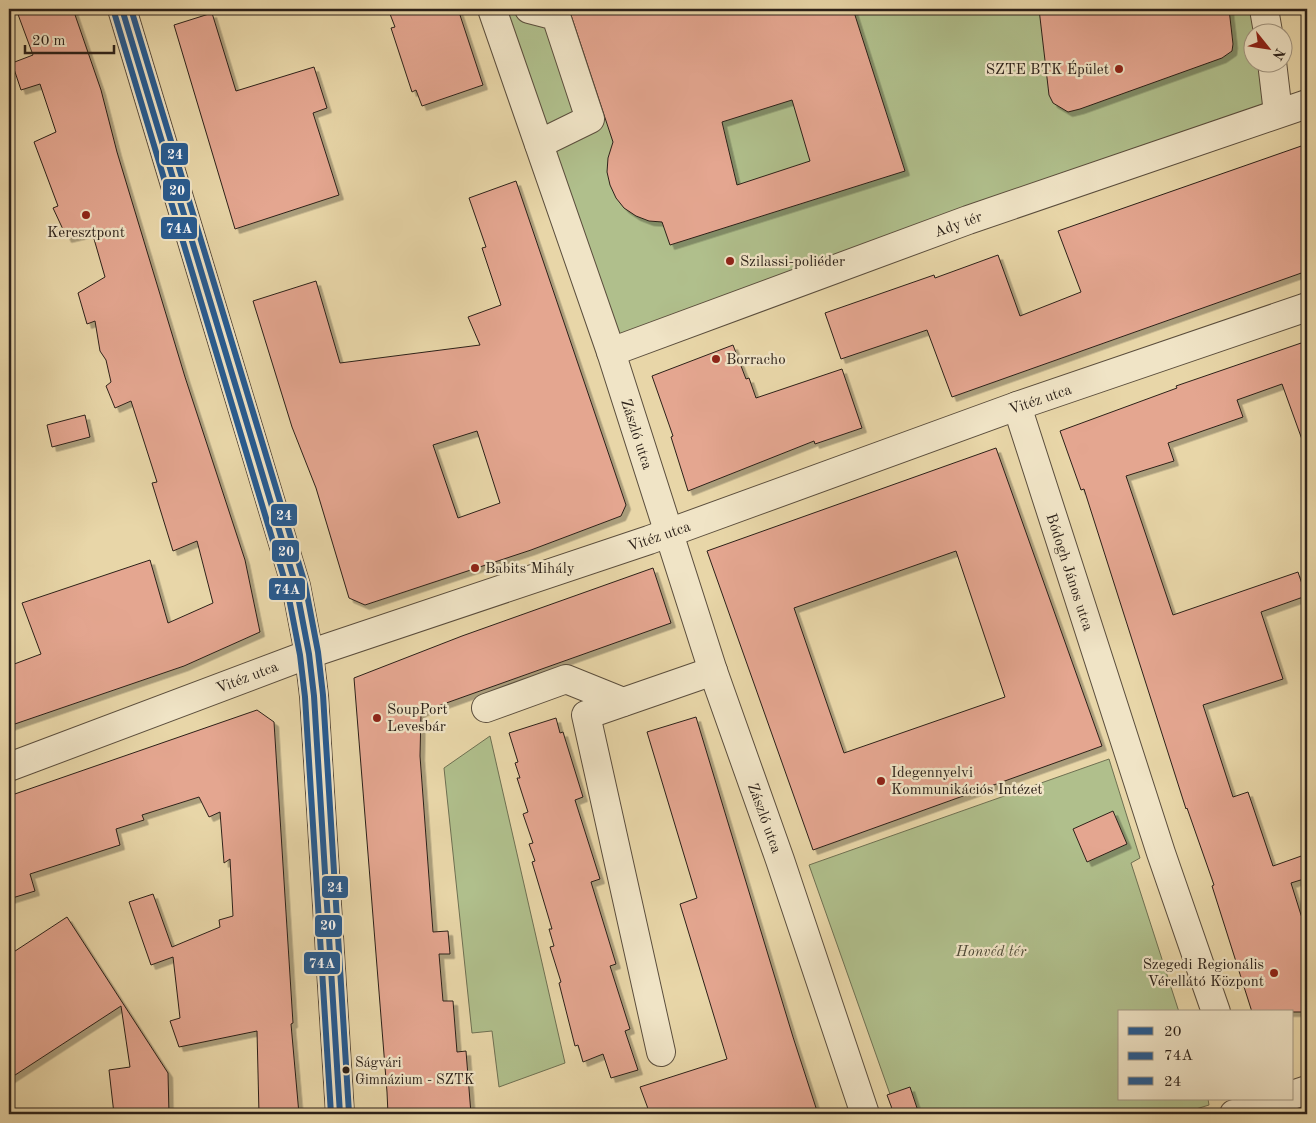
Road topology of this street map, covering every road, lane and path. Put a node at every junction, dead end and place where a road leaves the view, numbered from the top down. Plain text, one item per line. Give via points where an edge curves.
1 (122, 9) edge
2 (492, 9) edge
3 (529, 9) edge
4 (1264, 9) edge
5 (554, 12) edge
6 (1266, 22) edge
7 (1273, 72) edge
8 (1307, 104) edge
9 (1278, 113) junction
10 (539, 144) junction
11 (1307, 307) edge
12 (611, 352) junction
13 (1017, 406) junction
14 (668, 533) junction
15 (309, 654) junction
16 (713, 671) junction
17 (623, 702) junction
18 (486, 708) dead end
19 (9, 764) edge
20 (1215, 1010) edge
21 (661, 1052) dead end
22 (1307, 1090) edge
23 (1294, 1094) edge
24 (1275, 1100) edge
25 (1243, 1107) edge
26 (340, 1114) edge
27 (865, 1114) edge

1 - 15 street via 296,586
2 - 10 street, Zászló utca
3 - 5 street
4 - 6 street
5 - 10 street via 590,119
7 - 9 street
8 - 9 street, Ady tér
9 - 12 street, Ady tér via 968,220
10 - 12 street, Zászló utca
11 - 13 street, Vitéz utca
12 - 14 street, Zászló utca
13 - 14 street, Vitéz utca
13 - 20 street, Bódogh János utca via 1161,853
14 - 15 street, Vitéz utca
14 - 16 street, Zászló utca
15 - 19 street, Vitéz utca
15 - 26 street
16 - 17 street
16 - 27 street, Zászló utca
17 - 18 street via 566,679
17 - 21 street via 586,715
22 - 23 street
24 - 25 street

